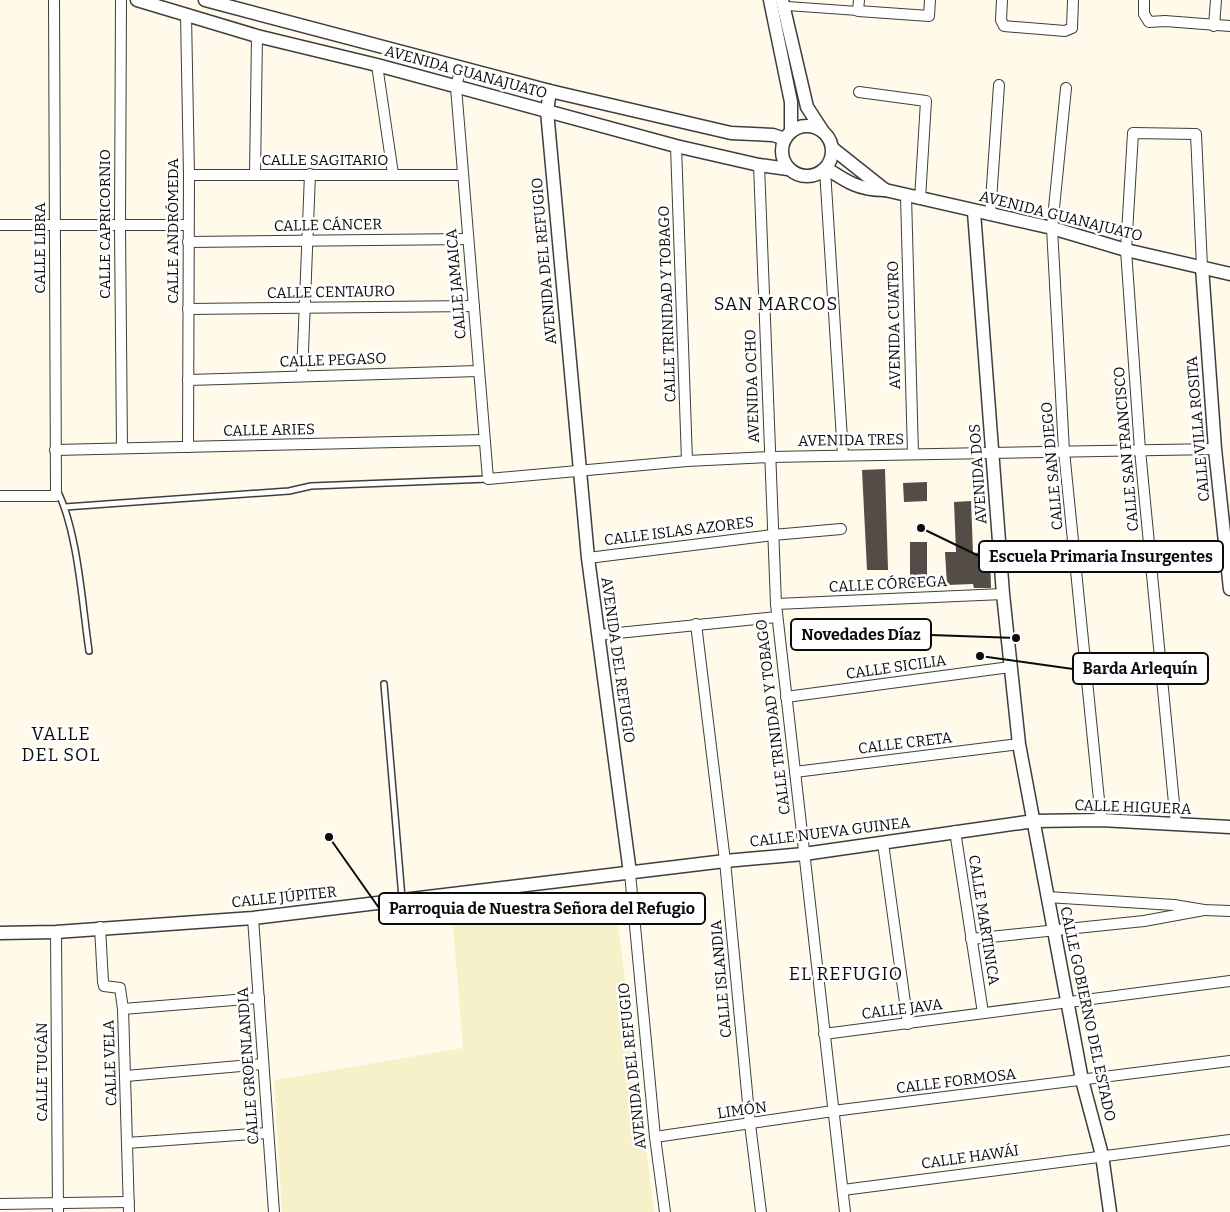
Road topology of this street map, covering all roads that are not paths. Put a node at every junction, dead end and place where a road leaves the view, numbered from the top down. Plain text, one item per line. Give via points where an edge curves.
1 (54, 0) edge
2 (121, 0) edge
3 (137, 0) edge
4 (205, 0) edge
5 (770, 0) edge
6 (859, 0) edge
7 (930, 0) edge
8 (1002, 0) edge
9 (1073, 0) edge
10 (1216, 0) edge
11 (1144, 2) edge
12 (786, 5) edge
13 (858, 11) junction
14 (186, 15) junction
15 (1214, 26) junction
16 (1230, 26) edge
17 (257, 36) junction
18 (410, 53) junction
19 (377, 65) junction
20 (461, 67) junction
21 (405, 74) junction
22 (999, 84) dead end
23 (456, 87) junction
24 (1066, 88) dead end
25 (550, 91) junction
26 (859, 92) dead end
27 (547, 111) junction
28 (822, 130) junction
29 (788, 135) junction
30 (676, 146) junction
31 (832, 148) junction
32 (759, 165) junction
33 (788, 169) junction
34 (825, 169) junction
35 (310, 174) junction
36 (393, 174) junction
37 (189, 175) junction
38 (255, 175) junction
39 (462, 175) junction
40 (885, 190) junction
41 (906, 196) junction
42 (920, 199) junction
43 (974, 212) junction
44 (990, 215) junction
45 (0, 225) edge
46 (56, 225) junction
47 (188, 225) junction
48 (120, 226) junction
49 (1052, 228) junction
50 (468, 239) junction
51 (308, 240) junction
52 (188, 242) junction
53 (1126, 250) junction
54 (1202, 267) junction
55 (1230, 274) edge
56 (474, 306) junction
57 (305, 308) junction
58 (188, 309) junction
59 (478, 370) junction
60 (302, 376) junction
61 (188, 380) junction
62 (484, 440) junction
63 (188, 446) junction
64 (122, 448) junction
65 (1215, 449) junction
66 (55, 450) junction
67 (1140, 450) junction
68 (1064, 451) junction
69 (912, 454) junction
70 (994, 454) junction
71 (843, 455) junction
72 (770, 457) junction
73 (687, 461) junction
74 (580, 471) junction
75 (488, 478) junction
76 (56, 491) junction
77 (0, 496) edge
78 (65, 507) junction
79 (841, 529) dead end
80 (773, 535) junction
81 (588, 558) junction
82 (1230, 589) edge
83 (1002, 594) junction
84 (776, 604) junction
85 (777, 617) junction
86 (696, 624) junction
87 (598, 635) junction
88 (89, 651) dead end
89 (1010, 667) junction
90 (384, 684) dead end
91 (786, 697) junction
92 (1020, 744) junction
93 (795, 772) junction
94 (1101, 820) junction
95 (1034, 821) junction
96 (1176, 824) junction
97 (1230, 828) edge
98 (955, 832) junction
99 (883, 843) junction
100 (804, 854) junction
101 (725, 861) junction
102 (630, 873) junction
103 (1047, 897) junction
104 (403, 901) junction
105 (1204, 910) junction
106 (1230, 911) edge
107 (253, 918) junction
108 (100, 927) junction
109 (1053, 929) junction
110 (56, 932) junction
111 (0, 933) edge
112 (971, 939) junction
113 (1230, 981) edge
114 (260, 998) junction
115 (1067, 1002) junction
116 (123, 1009) junction
117 (983, 1013) junction
118 (908, 1024) junction
119 (824, 1034) junction
120 (1230, 1061) edge
121 (263, 1064) junction
122 (126, 1076) junction
123 (1082, 1080) junction
124 (833, 1111) junction
125 (750, 1124) junction
126 (267, 1134) junction
127 (655, 1138) junction
128 (1230, 1140) edge
129 (127, 1143) junction
130 (1102, 1155) junction
131 (843, 1190) junction
132 (0, 1204) edge
133 (58, 1207) edge
134 (129, 1207) edge
135 (274, 1212) edge
136 (665, 1212) edge
137 (761, 1212) edge
138 (845, 1212) edge
139 (1110, 1212) edge

1 - 46 street, CALLE LIBRA
2 - 48 street, CALLE CAPRICORNIO
3 - 14 street, AVENIDA GUANAJUATO
4 - 18 street, AVENIDA GUANAJUATO
5 - 29 street via 791,102
6 - 13 street
7 - 13 street via 929,16
8 - 9 street via 1004,26 1068,31 1072,28
10 - 15 street
11 - 15 street via 1144,14 1149,22
12 - 13 street
12 - 28 street via 808,107
14 - 17 street, AVENIDA GUANAJUATO
14 - 37 street, CALLE ANDRÓMEDA
15 - 16 street
17 - 19 street, AVENIDA GUANAJUATO
17 - 38 street
18 - 20 street, AVENIDA GUANAJUATO
18 - 21 street
19 - 21 street, AVENIDA GUANAJUATO
19 - 36 street
20 - 23 street, CALLE JAMAICA
20 - 25 street, AVENIDA GUANAJUATO
21 - 23 street, AVENIDA GUANAJUATO
22 - 44 street
23 - 27 street, AVENIDA GUANAJUATO
23 - 39 street, CALLE JAMAICA
24 - 49 street, CALLE SAN DIEGO
25 - 27 street, AVENIDA DEL REFUGIO
25 - 29 street, AVENIDA GUANAJUATO via 731,133
26 - 42 street via 926,101
27 - 30 street, AVENIDA GUANAJUATO
27 - 74 street, AVENIDA DEL REFUGIO
28 - 29 street via 806,126
28 - 31 street
29 - 33 street via 782,154
30 - 32 street, AVENIDA GUANAJUATO
30 - 73 street, CALLE TRINIDAD Y TOBAGO
31 - 34 street via 831,161
31 - 40 street, AVENIDA GUANAJUATO
32 - 33 street, AVENIDA GUANAJUATO
32 - 72 street, AVENIDA OCHO
33 - 34 street via 806,177
34 - 40 street, AVENIDA GUANAJUATO via 867,190
34 - 71 street
35 - 36 street, CALLE SAGITARIO
35 - 38 street, CALLE SAGITARIO
35 - 51 street
36 - 39 street, CALLE SAGITARIO
37 - 38 street, CALLE SAGITARIO
37 - 47 street, CALLE ANDRÓMEDA
39 - 50 street, CALLE JAMAICA
40 - 41 street, AVENIDA GUANAJUATO
41 - 42 street, AVENIDA GUANAJUATO
41 - 69 street, AVENIDA CUATRO
42 - 43 street, AVENIDA GUANAJUATO
43 - 44 street, AVENIDA GUANAJUATO
43 - 70 street, AVENIDA DOS
44 - 49 street, AVENIDA GUANAJUATO
45 - 46 street
46 - 48 street
46 - 66 street, CALLE LIBRA
47 - 48 street
47 - 52 street, CALLE ANDRÓMEDA
48 - 64 street, CALLE CAPRICORNIO
49 - 53 street, AVENIDA GUANAJUATO
49 - 68 street, CALLE SAN DIEGO
50 - 51 street, CALLE CÁNCER
50 - 56 street, CALLE JAMAICA
51 - 52 street, CALLE CÁNCER
51 - 57 street
52 - 58 street, CALLE ANDRÓMEDA
53 - 54 street, AVENIDA GUANAJUATO
53 - 54 street, CALLE SAN FRANCISCO via 1133,134 1196,134
53 - 67 street, CALLE SAN FRANCISCO
54 - 55 street, AVENIDA GUANAJUATO
54 - 65 street, CALLE VILLA ROSITA
56 - 57 street, CALLE CENTAURO
56 - 59 street, CALLE JAMAICA
57 - 58 street, CALLE CENTAURO
57 - 60 street
58 - 61 street, CALLE ANDRÓMEDA
59 - 60 street, CALLE PEGASO
59 - 62 street, CALLE JAMAICA
60 - 61 street, CALLE PEGASO
61 - 63 street, CALLE ANDRÓMEDA
62 - 63 street, CALLE ARIES
62 - 75 street, CALLE JAMAICA
63 - 64 street, CALLE ARIES
64 - 66 street, CALLE ARIES
65 - 67 street, AVENIDA TRES
65 - 82 street, CALLE VILLA ROSITA
66 - 76 street, CALLE LIBRA
67 - 68 street, AVENIDA TRES
67 - 96 street, CALLE SAN FRANCISCO
68 - 70 street, AVENIDA TRES
68 - 94 street, CALLE SAN DIEGO
69 - 70 street, AVENIDA TRES
69 - 71 street, AVENIDA TRES
70 - 83 street, AVENIDA DOS
71 - 72 street, AVENIDA TRES
72 - 73 street, AVENIDA TRES
72 - 80 street, CALLE TRINIDAD Y TOBAGO
73 - 74 street, AVENIDA TRES
74 - 75 street, AVENIDA TRES
74 - 81 street, AVENIDA DEL REFUGIO
75 - 78 lane via 311,486 289,491
76 - 77 street
76 - 78 lane
78 - 88 lane
79 - 80 street, CALLE ISLAS AZORES
80 - 81 street, CALLE ISLAS AZORES
80 - 84 street, CALLE TRINIDAD Y TOBAGO
81 - 87 street, AVENIDA DEL REFUGIO
83 - 84 street, CALLE CÓRCEGA
83 - 89 street, AVENIDA DOS
84 - 85 street, CALLE TRINIDAD Y TOBAGO
85 - 86 street
85 - 91 street, CALLE TRINIDAD Y TOBAGO
86 - 87 street
86 - 101 street, CALLE ISLANDIA
87 - 102 street, AVENIDA DEL REFUGIO
89 - 91 street, CALLE SICILIA
89 - 92 street, AVENIDA DOS
90 - 104 lane
91 - 93 street, CALLE TRINIDAD Y TOBAGO
92 - 93 street, CALLE CRETA
92 - 95 street, AVENIDA DOS
93 - 100 street, CALLE TRINIDAD Y TOBAGO
94 - 95 street, CALLE HIGUERA
94 - 96 street, CALLE HIGUERA
95 - 98 street, CALLE NUEVA GUINEA
95 - 103 street, CALLE GOBIERNO DEL ESTADO
96 - 97 street, CALLE HIGUERA
98 - 99 street, CALLE NUEVA GUINEA
98 - 112 street, CALLE MARTINICA
99 - 100 street, CALLE NUEVA GUINEA
99 - 118 street
100 - 101 street, CALLE NUEVA GUINEA
100 - 119 street, CALLE TRINIDAD Y TOBAGO
101 - 102 street, CALLE NUEVA GUINEA
101 - 125 street, CALLE ISLANDIA
102 - 104 street, CALLE JÚPITER
102 - 127 street, AVENIDA DEL REFUGIO
103 - 105 street via 1174,905
103 - 109 street, CALLE GOBIERNO DEL ESTADO
104 - 107 street, CALLE JÚPITER
105 - 106 street
105 - 109 street
107 - 108 street, CALLE JÚPITER
107 - 114 street, CALLE GROENLANDIA
108 - 110 street, CALLE JÚPITER
108 - 116 street, CALLE VELA via 104,986 120,988
109 - 112 street
109 - 115 street, CALLE GOBIERNO DEL ESTADO
110 - 111 street, CALLE JÚPITER
110 - 133 street, CALLE TUCÁN
112 - 117 street, CALLE MARTINICA
113 - 115 street, CALLE JAVA
114 - 116 street
114 - 121 street, CALLE GROENLANDIA
115 - 117 street, CALLE JAVA
115 - 123 street, CALLE GOBIERNO DEL ESTADO
116 - 122 street, CALLE VELA
117 - 118 street, CALLE JAVA
118 - 119 street, CALLE JAVA
119 - 124 street, CALLE TRINIDAD Y TOBAGO
120 - 123 street, CALLE FORMOSA
121 - 122 street
121 - 126 street, CALLE GROENLANDIA
122 - 129 street, CALLE VELA
123 - 124 street, CALLE FORMOSA
123 - 130 street, CALLE GOBIERNO DEL ESTADO
124 - 125 street, LIMÓN
124 - 131 street, CALLE TRINIDAD Y TOBAGO
125 - 127 street, LIMÓN
125 - 137 street, CALLE ISLANDIA
126 - 129 street
126 - 135 street, CALLE GROENLANDIA
127 - 136 street, AVENIDA DEL REFUGIO
128 - 130 street, CALLE HAWÁI
129 - 134 street, CALLE VELA
130 - 131 street, CALLE HAWÁI
130 - 139 street, CALLE GOBIERNO DEL ESTADO
131 - 138 street, CALLE TRINIDAD Y TOBAGO
132 - 133 street
133 - 134 street

